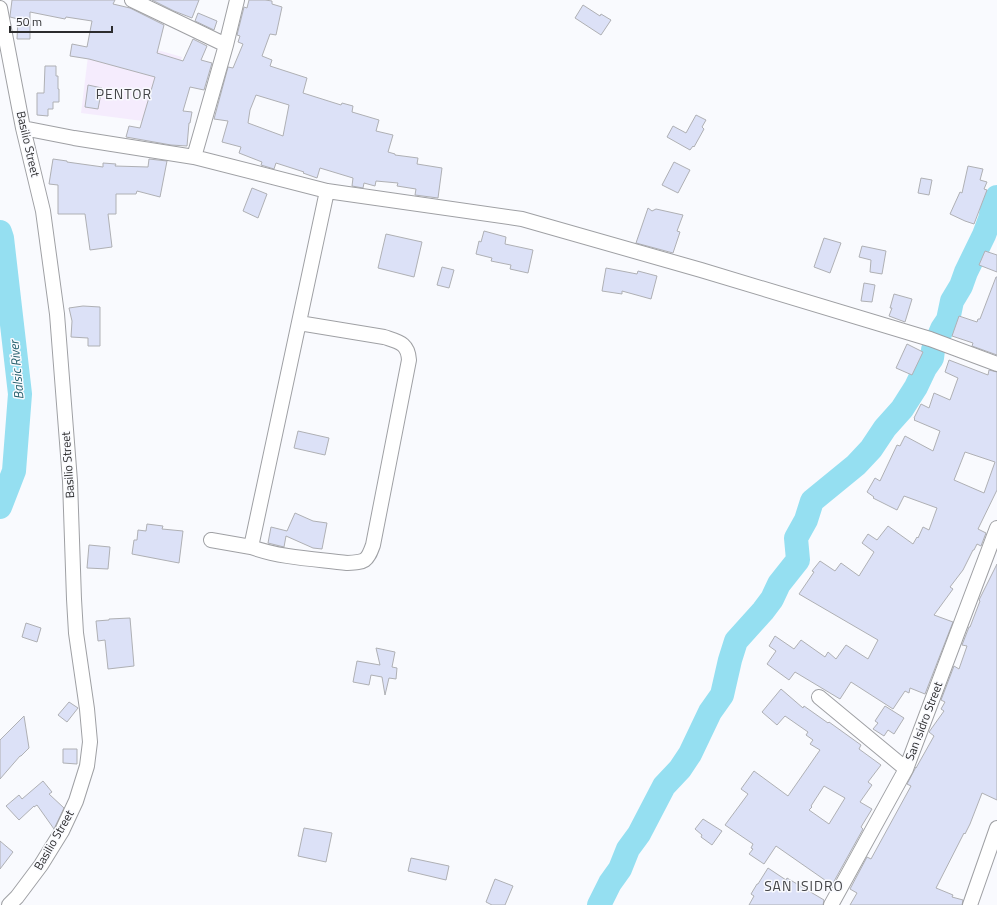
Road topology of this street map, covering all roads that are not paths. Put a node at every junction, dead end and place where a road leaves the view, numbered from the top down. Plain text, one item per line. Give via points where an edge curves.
1 (132, 0) edge
2 (237, 0) edge
3 (148, 3) edge
4 (0, 8) edge
5 (226, 45) junction
6 (23, 128) junction
7 (194, 158) junction
8 (327, 190) junction
9 (299, 323) junction
10 (997, 364) edge
11 (997, 528) edge
12 (211, 540) dead end
13 (252, 547) junction
14 (819, 696) dead end
15 (906, 769) junction
16 (997, 828) edge
17 (9, 905) edge
18 (831, 905) edge
19 (970, 905) edge

1 - 3 street
2 - 5 street
3 - 5 street
4 - 6 street, Basilio Street
5 - 7 street
6 - 7 street
6 - 17 street, Basilio Street via 43,211 58,314 70,481 76,634 90,742 87,766 76,801 62,831 41,866
7 - 8 street
8 - 9 street
8 - 10 street via 522,219 930,339
9 - 13 street
9 - 13 street via 384,337 397,341 408,352 373,545 365,560 347,563 280,555
11 - 15 street, San Isidro Street
12 - 13 street
14 - 15 street
15 - 18 street, San Isidro Street
16 - 19 street

